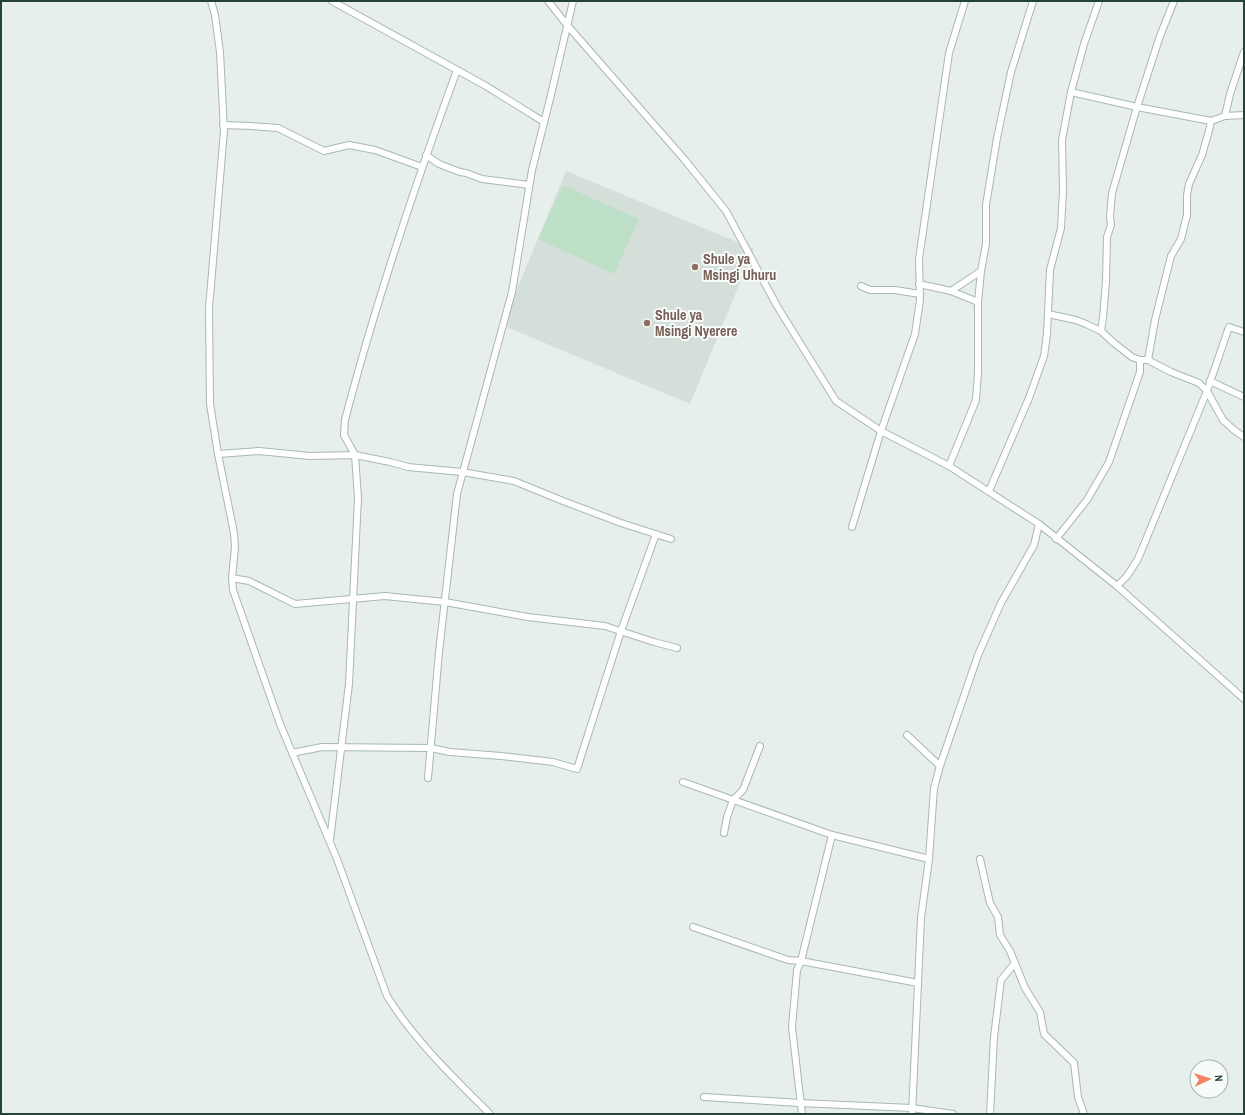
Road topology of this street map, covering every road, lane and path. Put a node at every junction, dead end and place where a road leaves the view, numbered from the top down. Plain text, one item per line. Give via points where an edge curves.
1 (211, 1) edge
2 (332, 1) edge
3 (548, 1) edge
4 (573, 1) edge
5 (966, 1) edge
6 (1033, 1) edge
7 (1099, 1) edge
8 (1174, 1) edge
9 (567, 25) junction
10 (1244, 52) edge
11 (457, 70) junction
12 (1071, 92) junction
13 (1137, 106) junction
14 (1244, 115) edge
15 (1225, 116) junction
16 (1211, 121) junction
17 (544, 122) junction
18 (223, 125) junction
19 (426, 155) junction
20 (422, 167) junction
21 (529, 185) junction
22 (981, 271) junction
23 (919, 284) junction
24 (861, 286) dead end
25 (951, 291) junction
26 (920, 294) junction
27 (978, 302) junction
28 (1048, 314) junction
29 (1101, 331) junction
30 (1244, 332) edge
31 (1140, 360) junction
32 (1148, 360) junction
33 (1210, 381) junction
34 (1207, 391) junction
35 (1244, 397) edge
36 (881, 431) junction
37 (1244, 437) edge
38 (218, 454) junction
39 (355, 455) junction
40 (950, 466) junction
41 (462, 472) junction
42 (989, 491) junction
43 (1039, 524) junction
44 (852, 527) dead end
45 (656, 534) junction
46 (671, 539) dead end
47 (1056, 539) junction
48 (232, 578) junction
49 (1116, 586) junction
50 (353, 599) junction
51 (445, 602) junction
52 (621, 631) junction
53 (677, 648) dead end
54 (1244, 699) edge
55 (907, 735) dead end
56 (760, 746) dead end
57 (342, 748) junction
58 (431, 748) junction
59 (292, 753) junction
60 (940, 766) junction
61 (428, 778) dead end
62 (683, 782) dead end
63 (733, 800) junction
64 (724, 833) dead end
65 (832, 835) junction
66 (330, 841) junction
67 (929, 859) junction
68 (980, 859) dead end
69 (693, 927) dead end
70 (801, 961) junction
71 (1015, 963) junction
72 (918, 983) junction
73 (704, 1097) dead end
74 (800, 1103) junction
75 (912, 1111) edge
76 (490, 1114) edge
77 (802, 1114) edge
78 (953, 1114) edge
79 (990, 1114) edge
80 (1084, 1114) edge

1 - 18 street via 220,52
2 - 11 street
3 - 9 street
4 - 9 street
5 - 23 street via 949,53 919,259
6 - 22 street via 1011,72 997,138 986,205 986,244
7 - 12 street
8 - 13 street
9 - 17 street
9 - 36 street via 726,210 777,306 836,401
10 - 15 street
11 - 17 street
11 - 19 street
12 - 13 street
12 - 28 street via 1062,140 1061,228 1050,270
13 - 16 street
13 - 29 street via 1112,193
14 - 15 street
15 - 16 street
16 - 32 street via 1187,195 1187,215 1181,239 1171,256 1154,320
17 - 21 street
18 - 20 street via 278,128 324,151 349,145 375,150
18 - 38 street via 209,308 210,404
19 - 20 street
19 - 21 street via 439,164 482,179
20 - 39 street via 378,304 345,420 344,435
21 - 41 street via 512,292
22 - 25 street
22 - 27 street
23 - 25 street
23 - 26 street
24 - 26 street via 870,290
25 - 27 street
26 - 36 street via 914,334
27 - 40 street via 976,400
28 - 29 street via 1076,320
28 - 42 street via 1044,356
29 - 31 street via 1132,357
30 - 33 street via 1228,327
31 - 32 street
31 - 47 street via 1140,372 1109,462 1087,500
32 - 34 street via 1199,383
33 - 34 street
33 - 35 street
34 - 37 street via 1223,420
34 - 49 street via 1138,559 1127,576
36 - 40 street
36 - 44 street
38 - 39 street via 259,451 310,456
38 - 48 street via 234,533
39 - 41 street via 408,467
39 - 50 street via 358,498
40 - 42 street
41 - 45 street via 514,481
41 - 51 street via 457,494
42 - 43 street
43 - 47 street
43 - 60 street via 1034,545 1001,603 978,655
45 - 46 street
45 - 52 street
47 - 49 street
48 - 50 street via 249,581 296,604
48 - 59 street via 233,590
49 - 54 street
50 - 51 street via 385,596
50 - 57 street via 349,684
51 - 52 street via 605,626
51 - 58 street
52 - 53 street
52 - 58 street via 577,769 553,762
55 - 60 street
56 - 63 street via 743,790
57 - 58 street
57 - 59 street via 322,747
57 - 66 street
58 - 61 street
59 - 66 street
60 - 67 street via 934,788
62 - 63 street
63 - 64 street
63 - 65 street
65 - 67 street
65 - 70 street
66 - 76 street via 387,996 398,1014 439,1063
67 - 72 street via 921,918
68 - 71 street via 990,903 998,918 1000,935
69 - 70 street via 788,960
70 - 72 street
70 - 74 street via 797,970 792,1027
71 - 79 street via 1001,980 994,1037
71 - 80 street via 1025,988 1040,1012 1044,1034 1074,1063 1078,1097
72 - 75 street
73 - 74 street
74 - 75 street
74 - 77 street
75 - 78 street

